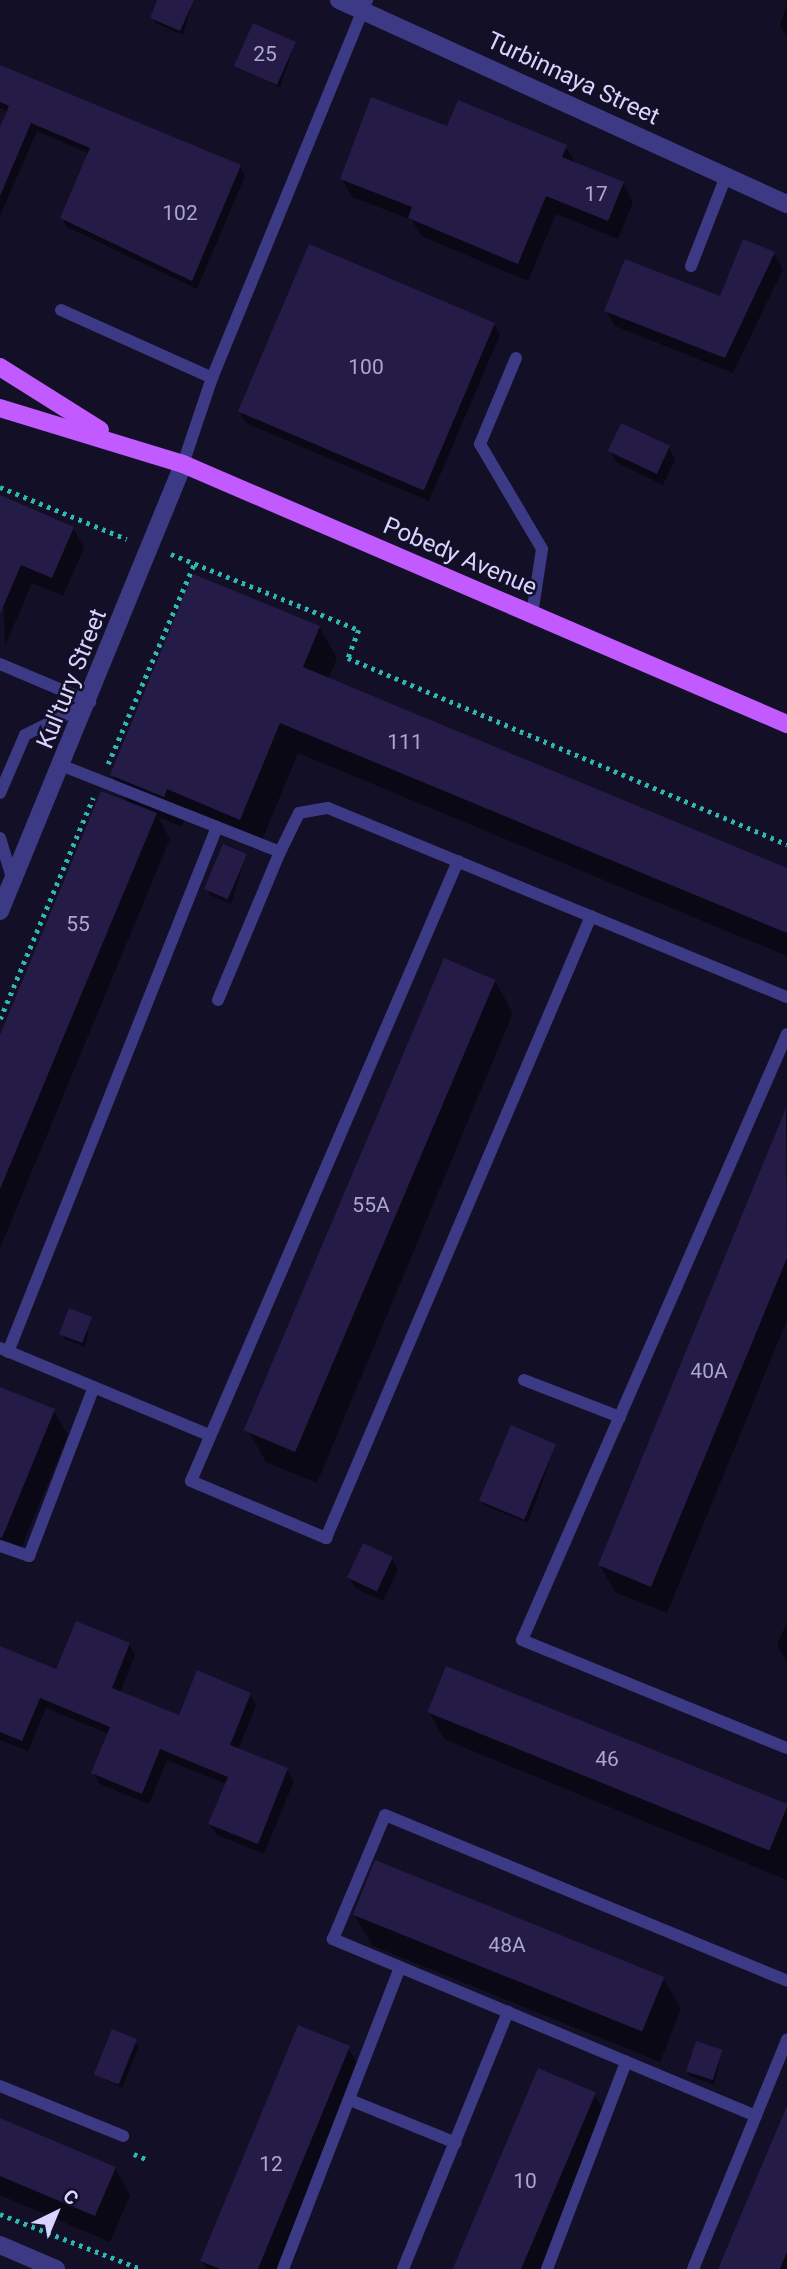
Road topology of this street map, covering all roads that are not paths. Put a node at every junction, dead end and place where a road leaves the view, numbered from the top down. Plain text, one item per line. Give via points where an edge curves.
1 (339, 0) edge
2 (365, 5) edge
3 (726, 176) junction
4 (787, 204) edge
5 (691, 266) dead end
6 (61, 310) dead end
7 (516, 358) dead end
8 (0, 367) edge
9 (212, 378) junction
10 (0, 408) edge
11 (111, 438) junction
12 (183, 464) junction
13 (532, 614) junction
14 (0, 664) edge
15 (90, 702) junction
16 (787, 723) edge
17 (63, 765) junction
18 (0, 793) edge
19 (217, 827) junction
20 (0, 838) edge
21 (279, 852) junction
22 (458, 862) junction
23 (13, 881) junction
24 (0, 911) edge
25 (591, 916) junction
26 (787, 998) edge
27 (218, 1000) dead end
28 (787, 1034) edge
29 (4, 1350) edge
30 (524, 1380) dead end
31 (94, 1387) junction
32 (620, 1417) junction
33 (209, 1435) junction
34 (0, 1546) edge
35 (787, 1748) edge
36 (400, 1968) junction
37 (787, 1981) edge
38 (508, 2012) junction
39 (787, 2040) edge
40 (626, 2062) junction
41 (0, 2086) edge
42 (350, 2100) junction
43 (756, 2116) junction
44 (123, 2136) dead end
45 (456, 2143) junction
46 (1, 2248) edge
47 (56, 2269) edge
48 (283, 2269) edge
49 (403, 2269) edge
50 (547, 2269) edge
51 (693, 2269) edge

1 - 2 street, Turbinnaya Street
2 - 3 street, Turbinnaya Street
2 - 9 lane
3 - 4 street, Turbinnaya Street
3 - 5 lane
6 - 9 lane
7 - 13 lane via 480,444 542,549
8 - 11 main road, Pobedy Avenue
9 - 12 lane
10 - 11 main road, Pobedy Avenue
11 - 12 main road, Pobedy Avenue
12 - 13 main road, Pobedy Avenue
12 - 15 street, Kul'tury Street
13 - 16 main road, Pobedy Avenue
14 - 15 lane
15 - 17 street, Kul'tury Street
15 - 18 lane via 25,735
17 - 19 lane
17 - 23 street, Kul'tury Street
19 - 21 lane
19 - 29 lane
20 - 23 lane
21 - 22 lane via 294,818 320,806
21 - 27 lane
22 - 25 lane
22 - 33 lane
23 - 24 street, Kul'tury Street
25 - 26 lane
25 - 33 lane via 326,1538 191,1481
28 - 32 lane
29 - 31 lane
30 - 32 lane
31 - 33 lane
31 - 34 lane via 29,1556
32 - 35 lane via 522,1640
36 - 37 lane via 333,1939 385,1815
36 - 38 lane
36 - 42 lane
38 - 40 lane
38 - 45 lane
39 - 43 lane
40 - 43 lane
40 - 50 lane
41 - 44 lane
42 - 45 lane
42 - 48 lane
43 - 51 lane
45 - 49 lane
46 - 47 street

